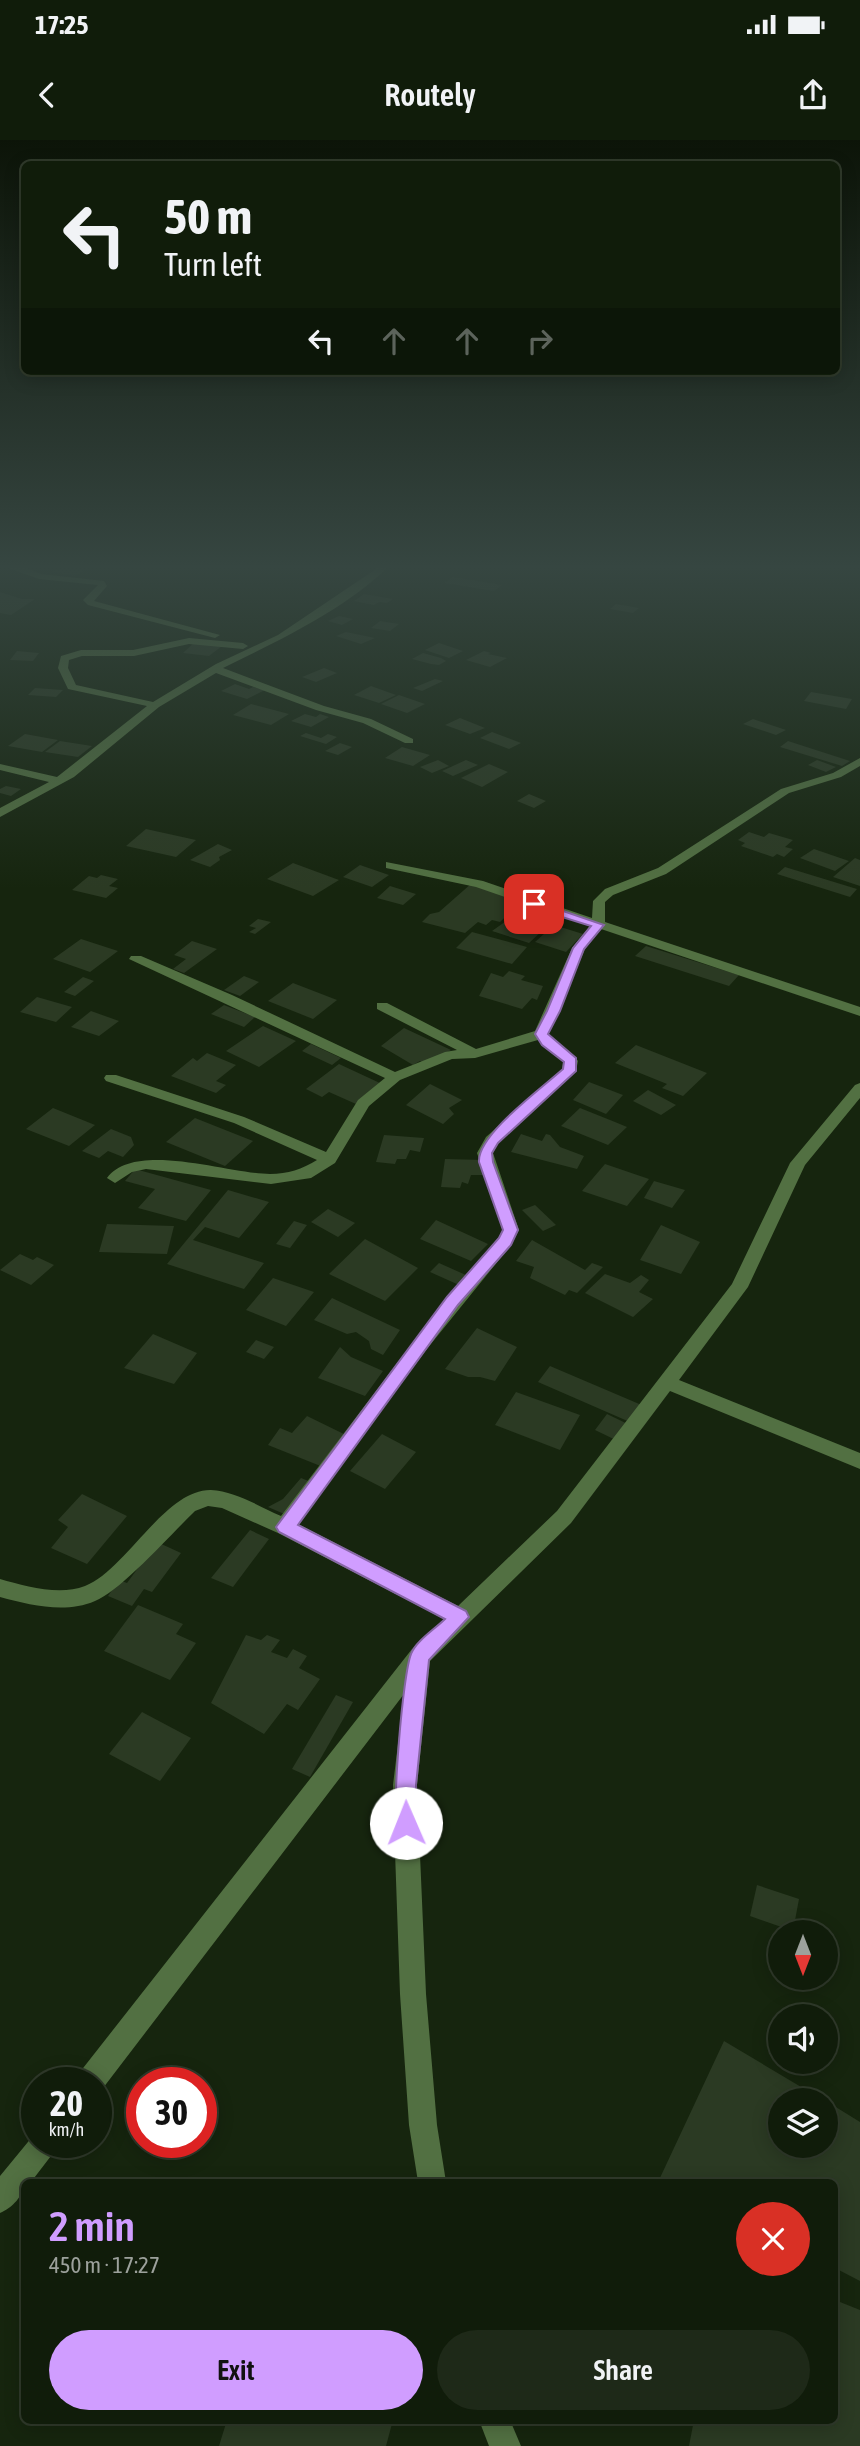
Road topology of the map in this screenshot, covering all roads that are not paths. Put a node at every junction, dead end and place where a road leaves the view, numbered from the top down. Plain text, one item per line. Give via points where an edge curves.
1 (66, 675) edge
2 (206, 675) edge
3 (230, 675) edge
4 (155, 705) junction
5 (409, 741) dead end
6 (860, 761) edge
7 (0, 767) edge
8 (59, 781) junction
9 (0, 813) edge
10 (390, 865) dead end
11 (598, 925) junction
12 (136, 959) dead end
13 (382, 1006) dead end
14 (860, 1012) edge
15 (541, 1034) junction
16 (475, 1054) junction
17 (395, 1077) junction
18 (111, 1078) dead end
19 (860, 1088) edge
20 (329, 1159) junction
21 (115, 1178) dead end
22 (666, 1382) junction
23 (860, 1461) edge
24 (285, 1527) junction
25 (0, 1588) edge
26 (459, 1617) junction
27 (420, 1656) junction
28 (102, 2067) edge
29 (32, 2158) edge
30 (432, 2179) edge
31 (0, 2199) edge
32 (496, 2424) edge
33 (505, 2446) edge

1 - 4 street via 72,687
2 - 4 street
3 - 5 street via 367,721
4 - 8 street
6 - 11 street via 837,775 785,791 662,871 609,892 599,901
7 - 8 street
8 - 9 street
10 - 11 street via 479,884
11 - 14 street
11 - 15 street via 579,948
12 - 17 street
13 - 16 street
15 - 16 street
15 - 24 street via 571,1061 569,1071 492,1140 485,1153 511,1230
16 - 17 street via 450,1055
17 - 20 street via 363,1102
18 - 20 street via 239,1120
19 - 22 street via 798,1163 739,1287
20 - 21 street via 305,1174 271,1179 146,1164 127,1168
22 - 23 street
22 - 26 street via 564,1517
24 - 25 street via 225,1500 208,1498 188,1505 91,1594 34,1597
24 - 26 street
26 - 27 street
27 - 28 street
27 - 30 street via 405,1798 413,1994
29 - 31 street
32 - 33 street

